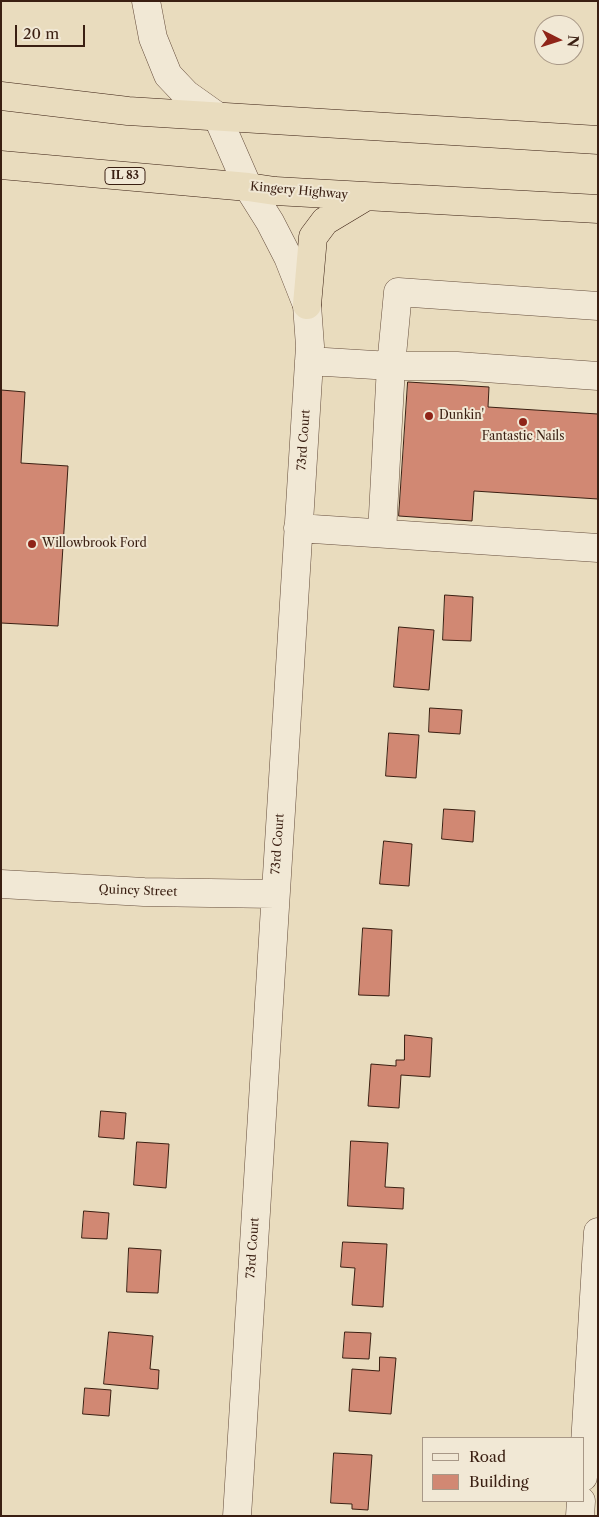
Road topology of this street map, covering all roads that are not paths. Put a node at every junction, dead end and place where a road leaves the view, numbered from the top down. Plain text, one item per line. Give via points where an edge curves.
1 (146, 1) edge
2 (1, 96) edge
3 (217, 116) junction
4 (598, 140) edge
5 (1, 165) edge
6 (248, 187) junction
7 (366, 197) junction
8 (598, 210) edge
9 (307, 305) junction
10 (598, 306) edge
11 (309, 361) junction
12 (391, 366) junction
13 (598, 376) edge
14 (298, 528) junction
15 (382, 534) junction
16 (598, 548) edge
17 (1, 884) edge
18 (275, 894) junction
19 (598, 1232) edge
20 (584, 1461) edge
21 (581, 1502) edge
22 (237, 1516) edge
23 (580, 1516) edge

1 - 3 street via 153,38 168,75 186,94
2 - 3 highway via 128,111
3 - 4 highway
3 - 6 street, 73rd Court
5 - 6 highway, Kingery Highway / IL 83
6 - 7 highway, Kingery Highway / IL 83
6 - 9 street, 73rd Court via 275,230
7 - 8 highway, Kingery Highway / IL 83
7 - 9 highway via 338,211 313,237
9 - 11 street, 73rd Court
10 - 12 street via 398,292
11 - 12 street
11 - 14 street, 73rd Court
12 - 13 street via 457,366
12 - 15 street
14 - 15 street
14 - 18 street, 73rd Court
15 - 16 street
17 - 18 street, Quincy Street via 144,892
18 - 22 street, 73rd Court
19 - 20 street
21 - 23 street

